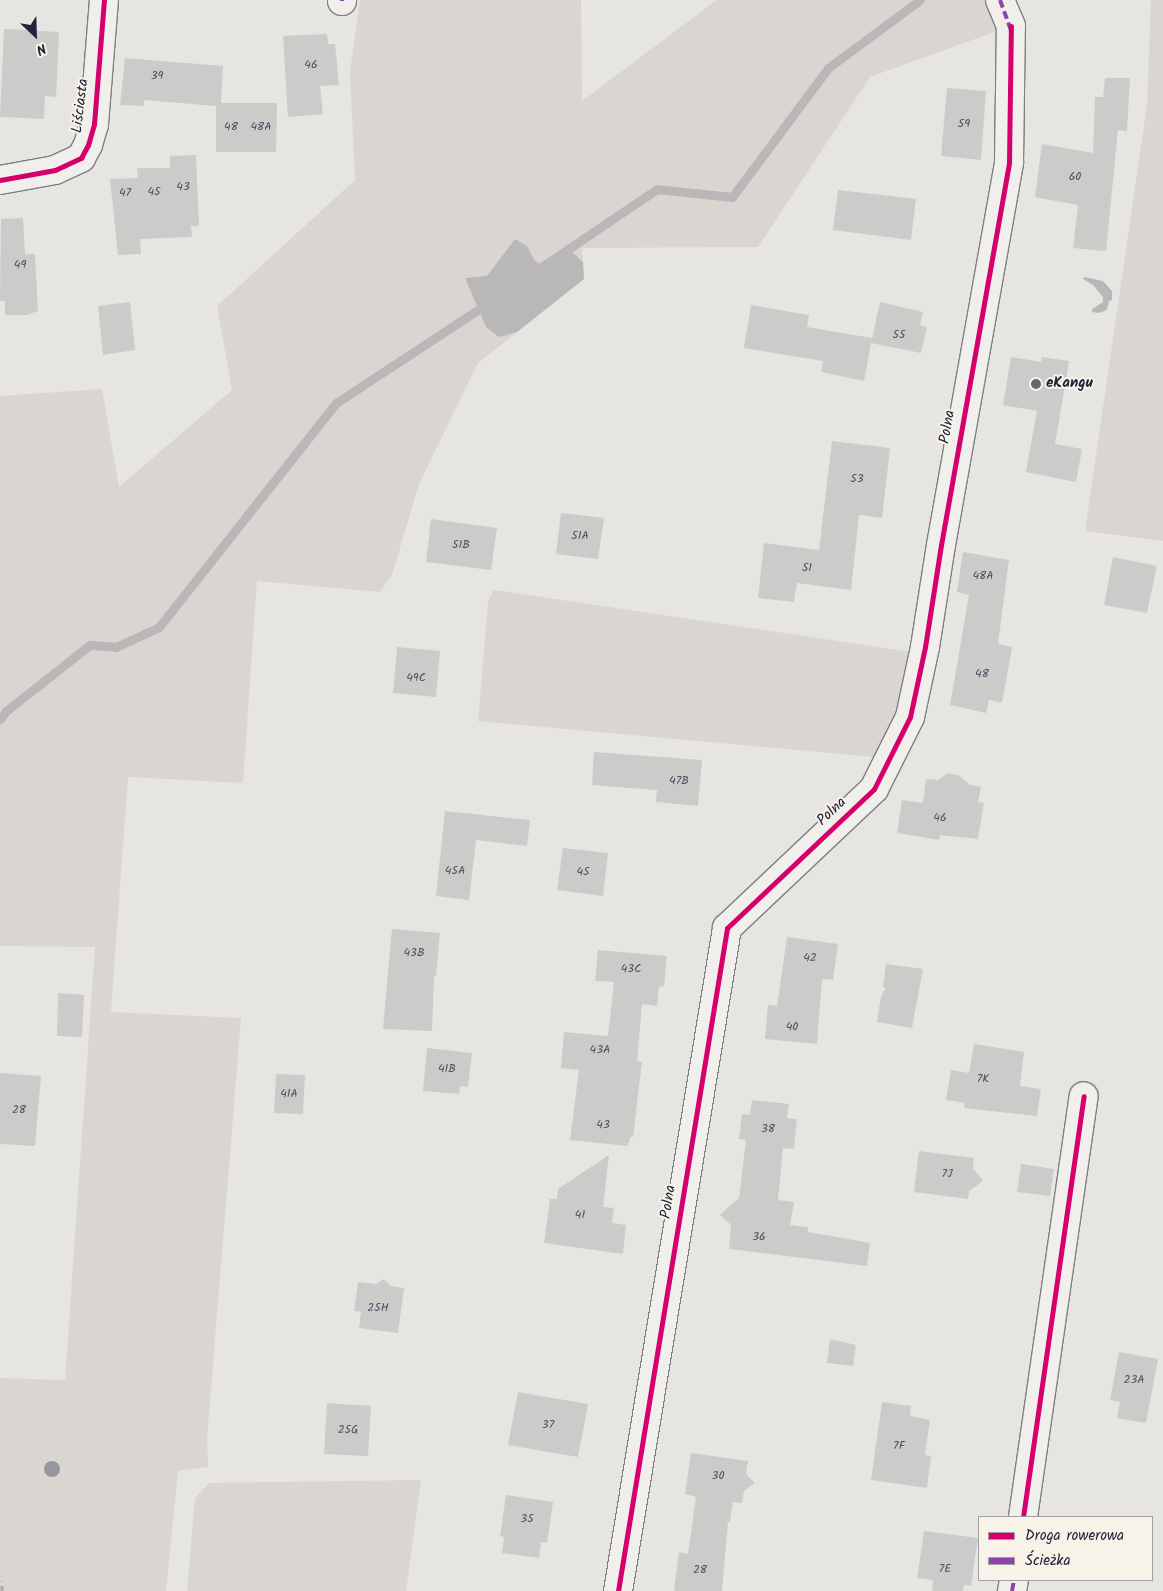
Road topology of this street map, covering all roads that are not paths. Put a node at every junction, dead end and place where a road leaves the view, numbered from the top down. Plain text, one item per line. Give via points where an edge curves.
1 (104, 0) edge
2 (1000, 0) edge
3 (0, 180) edge
4 (1084, 1096) dead end
5 (1023, 1516) edge
6 (618, 1591) edge

1 - 3 street, Liściasta via 94,124 81,158 55,170
2 - 6 street, Polna via 1011,26 1009,162 910,717 874,789 728,928
4 - 5 street

